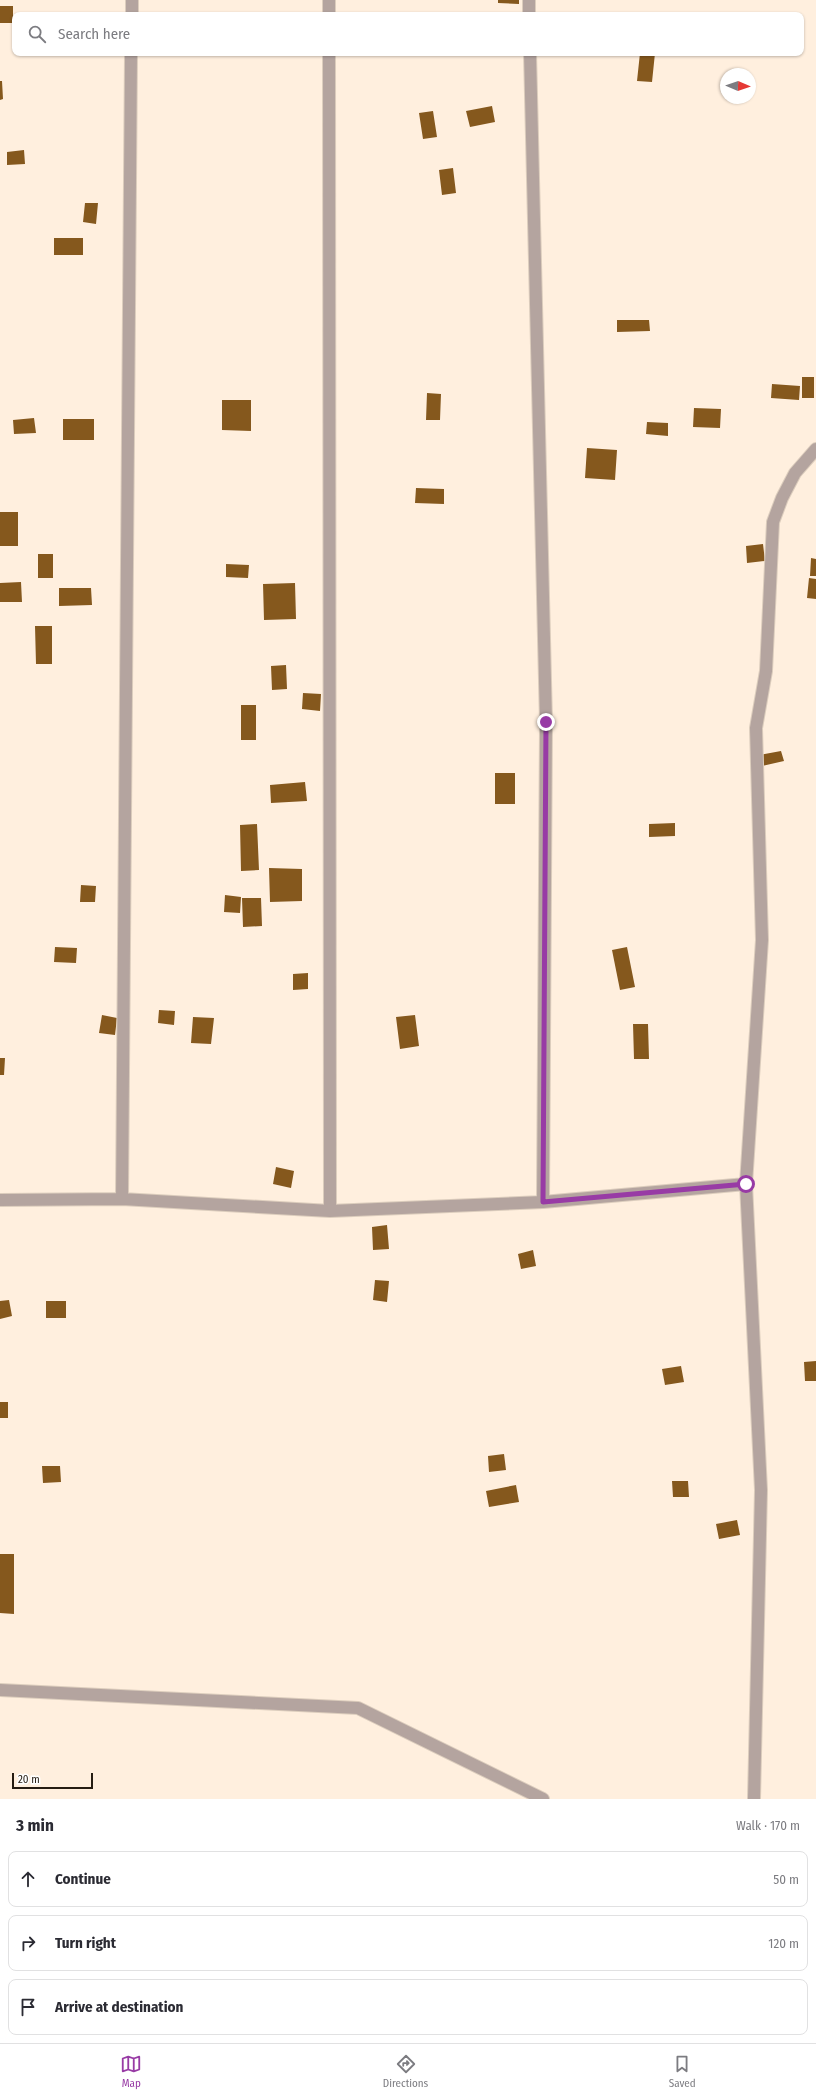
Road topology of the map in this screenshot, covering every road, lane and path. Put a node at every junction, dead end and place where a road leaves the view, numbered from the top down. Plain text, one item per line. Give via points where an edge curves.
1 (132, 0) edge
2 (329, 0) edge
3 (529, 0) edge
4 (132, 12) edge
5 (329, 12) edge
6 (529, 12) edge
7 (132, 56) edge
8 (329, 56) edge
9 (530, 56) edge
10 (816, 449) edge
11 (746, 1184) junction
12 (122, 1199) junction
13 (0, 1200) edge
14 (543, 1202) junction
15 (330, 1210) junction
16 (0, 1690) edge
17 (543, 1799) edge
18 (754, 1799) edge

1 - 4 street
2 - 5 street
3 - 6 street
7 - 12 street
8 - 15 street
9 - 14 street via 546,722
10 - 11 street via 795,473 773,522 766,671 756,728 762,940
11 - 14 street
11 - 18 street via 761,1490
12 - 13 street
12 - 15 street
14 - 15 street
16 - 17 street via 358,1708

